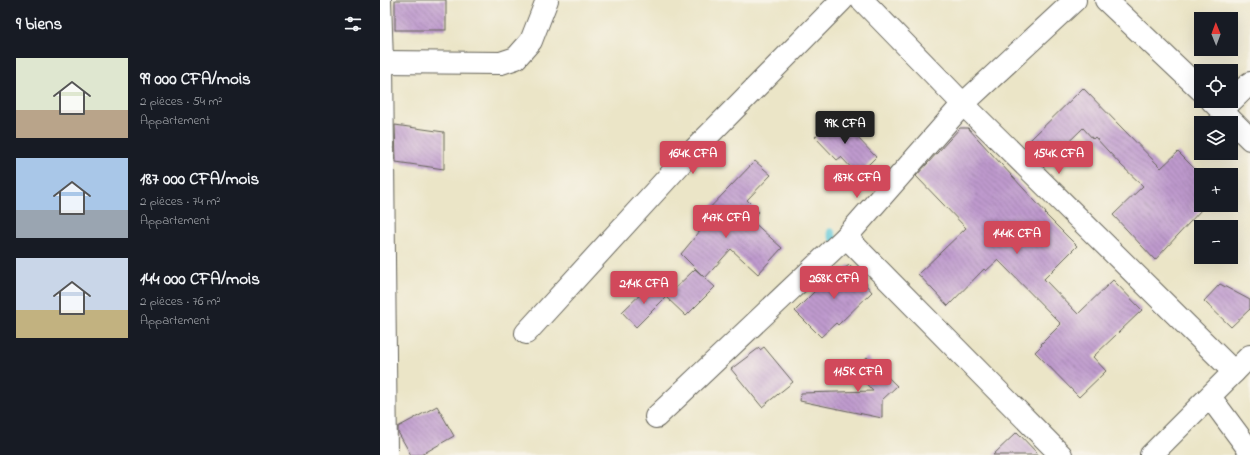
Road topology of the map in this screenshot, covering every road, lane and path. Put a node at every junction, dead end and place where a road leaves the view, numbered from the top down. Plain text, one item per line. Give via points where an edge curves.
1 (380, 0) edge
2 (547, 0) edge
3 (842, 0) edge
4 (862, 0) edge
5 (1075, 0) edge
6 (1106, 0) edge
7 (381, 62) edge
8 (1194, 83) edge
9 (1250, 83) edge
10 (1238, 91) edge
11 (963, 104) junction
12 (1219, 108) edge
13 (1250, 139) edge
14 (846, 237) junction
15 (382, 242) edge
16 (526, 333) dead end
17 (1250, 356) edge
18 (1234, 372) junction
19 (1210, 397) junction
20 (656, 417) dead end
21 (383, 424) edge
22 (1250, 451) edge
23 (386, 455) edge
24 (1061, 455) edge
25 (1151, 455) edge

1 - 7 street
2 - 7 street via 531,41 516,58 501,63
3 - 16 street via 683,160
4 - 11 street
5 - 11 street
6 - 8 street
7 - 15 street
9 - 10 street
11 - 14 street
11 - 18 street
12 - 13 street
14 - 20 street
14 - 24 street
15 - 21 street
17 - 18 street
18 - 19 street
19 - 22 street
19 - 25 street
21 - 23 street

